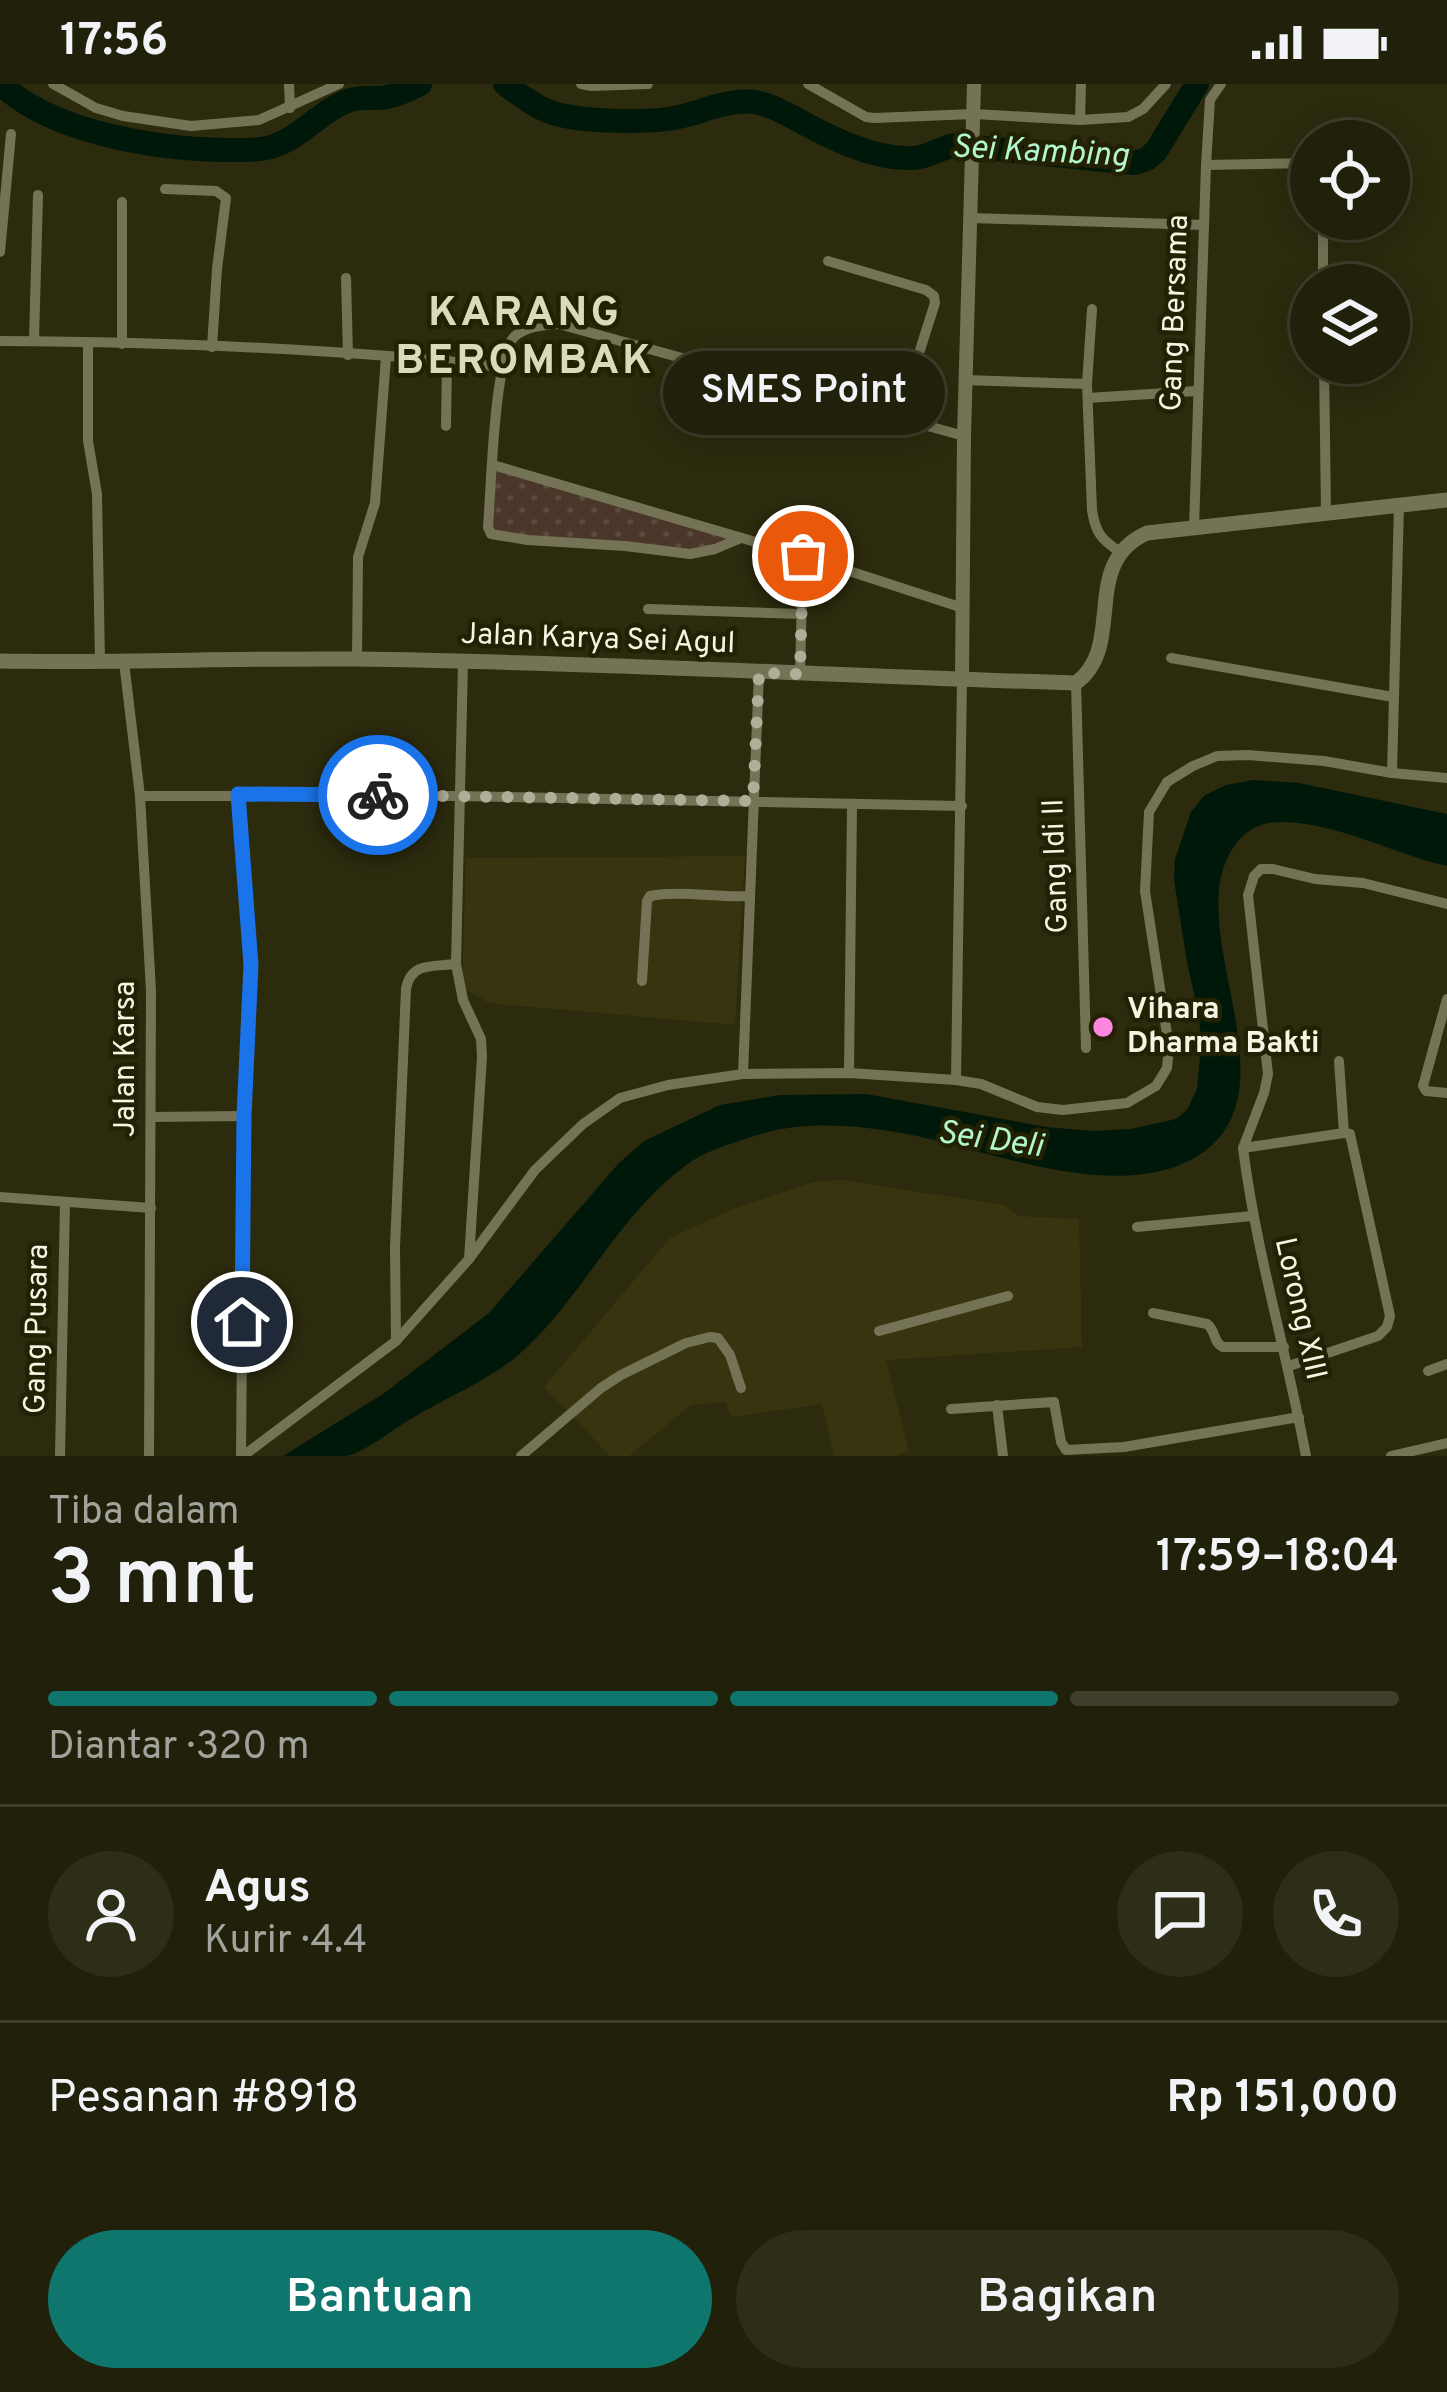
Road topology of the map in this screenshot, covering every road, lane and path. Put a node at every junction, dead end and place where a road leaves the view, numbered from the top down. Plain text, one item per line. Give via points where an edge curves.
1 (53, 84) edge
2 (289, 84) edge
3 (339, 84) edge
4 (648, 84) edge
5 (808, 84) edge
6 (974, 84) edge
7 (1081, 84) edge
8 (1166, 84) edge
9 (1221, 84) edge
10 (588, 85) edge
11 (290, 107) junction
12 (974, 120) junction
13 (1080, 121) junction
14 (10, 134) dead end
15 (1290, 164) edge
16 (1206, 165) junction
17 (165, 188) dead end
18 (38, 195) dead end
19 (122, 202) dead end
20 (971, 218) junction
21 (1204, 225) junction
22 (0, 252) edge
23 (828, 261) dead end
24 (346, 278) dead end
25 (1092, 309) dead end
26 (0, 341) edge
27 (34, 341) junction
28 (88, 343) junction
29 (122, 344) junction
30 (212, 346) junction
31 (349, 355) junction
32 (386, 357) junction
33 (447, 361) junction
34 (502, 367) junction
35 (965, 380) junction
36 (1324, 384) edge
37 (1087, 391) junction
38 (1197, 391) junction
39 (898, 418) junction
40 (446, 426) dead end
41 (964, 436) junction
42 (493, 465) junction
43 (1447, 500) edge
44 (1399, 505) junction
45 (1326, 513) junction
46 (1194, 528) junction
47 (741, 538) junction
48 (1119, 551) junction
49 (803, 556) junction
50 (648, 608) dead end
51 (963, 608) junction
52 (802, 614) junction
53 (1171, 658) dead end
54 (357, 659) junction
55 (0, 661) edge
56 (124, 662) junction
57 (463, 662) junction
58 (100, 663) junction
59 (759, 673) junction
60 (800, 674) junction
61 (962, 680) junction
62 (1076, 683) junction
63 (1393, 697) junction
64 (1391, 773) junction
65 (1447, 778) edge
66 (238, 794) junction
67 (140, 796) junction
68 (459, 796) junction
69 (753, 801) junction
70 (852, 805) junction
71 (962, 806) junction
72 (749, 896) junction
73 (1447, 904) edge
74 (456, 964) junction
75 (642, 981) dead end
76 (1447, 999) edge
77 (1086, 1048) dead end
78 (1339, 1061) dead end
79 (849, 1073) junction
80 (742, 1074) junction
81 (956, 1080) junction
82 (1447, 1093) edge
83 (244, 1116) junction
84 (151, 1117) junction
85 (1344, 1132) junction
86 (1243, 1148) junction
87 (0, 1197) edge
88 (65, 1202) junction
89 (151, 1208) junction
90 (1252, 1216) junction
91 (1137, 1227) dead end
92 (469, 1259) junction
93 (1008, 1296) dead end
94 (1153, 1313) dead end
95 (879, 1331) dead end
96 (395, 1341) junction
97 (1284, 1347) junction
98 (1447, 1364) edge
99 (1289, 1366) junction
100 (1427, 1371) dead end
101 (741, 1388) dead end
102 (998, 1405) junction
103 (950, 1409) dead end
104 (1299, 1417) junction
105 (1447, 1443) edge
106 (60, 1456) edge
107 (149, 1456) edge
108 (242, 1456) edge
109 (521, 1456) edge
110 (1003, 1456) edge
111 (1306, 1456) edge
112 (1391, 1456) edge

1 - 11 street via 96,108 191,125 259,120
2 - 11 street
3 - 11 street
4 - 10 street
5 - 12 street via 866,117
6 - 12 street
7 - 13 street
8 - 13 street via 1128,117
9 - 16 street, Gang Bersama via 1210,100
12 - 13 street
12 - 20 street
14 - 22 street
15 - 16 street
16 - 21 street, Gang Bersama
17 - 30 street via 216,190 226,198
18 - 27 street
19 - 29 street
20 - 21 street
20 - 35 street
21 - 38 street, Gang Bersama
23 - 39 street via 934,296
24 - 31 street
25 - 37 street
26 - 27 street
27 - 28 street
28 - 29 street
28 - 58 street
29 - 30 street
30 - 31 street
31 - 32 street
32 - 33 street
32 - 54 street via 375,503 358,557
33 - 34 street
33 - 40 street
34 - 39 street via 516,335 560,324
34 - 42 street
35 - 37 street
35 - 41 street
36 - 45 street
37 - 38 street
37 - 48 street via 1094,527
38 - 46 street, Gang Bersama
39 - 41 street
41 - 51 street
42 - 47 street
42 - 47 street via 488,526 498,537 690,554
43 - 44 main road
44 - 45 main road
44 - 63 street
45 - 46 main road
46 - 48 main road via 1147,533
47 - 49 street
48 - 62 main road via 1094,662
49 - 51 street
49 - 52 street
50 - 52 street
51 - 61 street
52 - 60 street
53 - 63 street
54 - 56 main road, Jalan Karya Sei Agul
54 - 57 main road, Jalan Karya Sei Agul
55 - 58 main road, Jalan Karya Sei Agul
56 - 58 main road, Jalan Karya Sei Agul
56 - 67 street, Jalan Karsa
57 - 59 main road, Jalan Karya Sei Agul
57 - 68 street
59 - 60 main road, Jalan Karya Sei Agul
59 - 69 street
60 - 61 main road, Jalan Karya Sei Agul
61 - 62 main road, Jalan Karya Sei Agul
61 - 71 street
62 - 77 street, Gang Idi II
63 - 64 street
64 - 65 street
64 - 81 street via 1217,756 1167,782 1149,812 1145,891 1169,1047 1156,1086 1126,1103 1049,1109
66 - 67 street
66 - 68 street
66 - 83 street via 251,965
67 - 84 street, Jalan Karsa
68 - 69 street
68 - 74 street
69 - 70 street
69 - 72 street
70 - 71 street
70 - 79 street
71 - 81 street
72 - 75 street via 650,896
72 - 80 street
73 - 86 street via 1273,869 1254,876 1248,895 1268,1074
74 - 92 street via 482,1057
74 - 96 street via 414,970 406,989
76 - 82 street via 1423,1085
78 - 85 street
79 - 80 street
79 - 81 street
80 - 92 street via 620,1098 535,1170
83 - 84 street
83 - 108 street
84 - 89 street, Jalan Karsa
85 - 86 street
85 - 99 street via 1352,1139 1390,1316 1378,1336
86 - 90 street
87 - 88 street
88 - 89 street
88 - 106 street, Gang Pusara
89 - 107 street, Jalan Karsa
90 - 91 street, Lorong XIII
90 - 97 street, Lorong XIII
92 - 96 street
93 - 95 street
94 - 97 street via 1207,1324 1223,1347
96 - 108 street
97 - 99 street, Lorong XIII
98 - 100 street
99 - 104 street, Lorong XIII
101 - 109 street via 718,1338 686,1343 601,1388
102 - 103 street
102 - 104 street via 1054,1402 1066,1450
102 - 110 street
104 - 111 street, Lorong XIII
105 - 112 street

